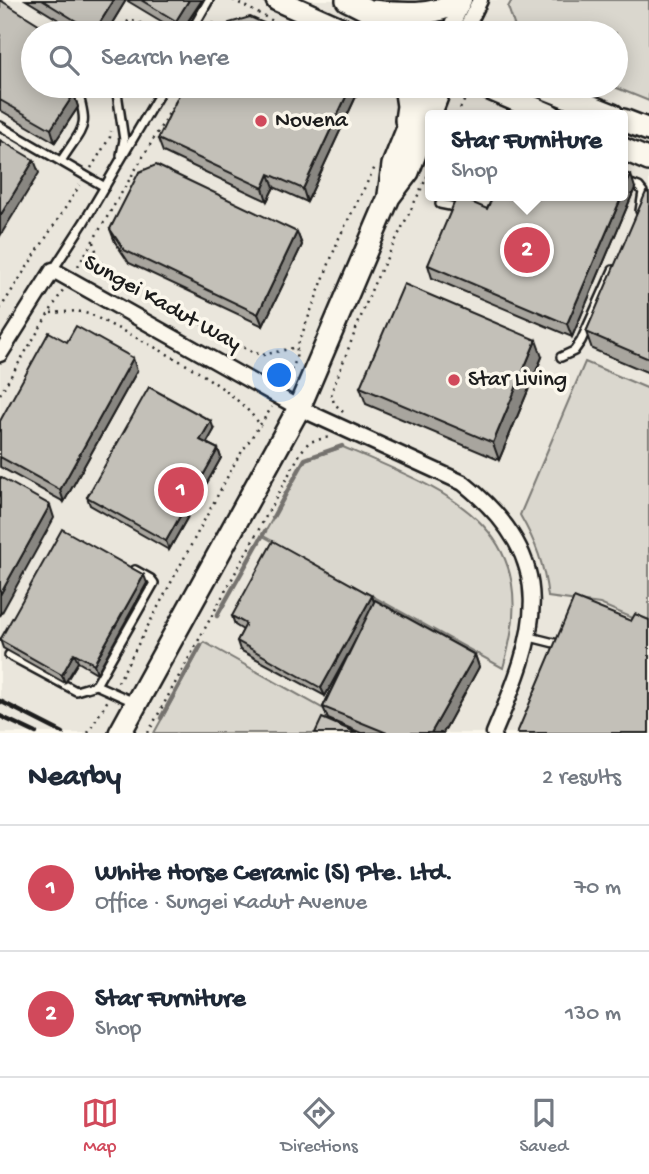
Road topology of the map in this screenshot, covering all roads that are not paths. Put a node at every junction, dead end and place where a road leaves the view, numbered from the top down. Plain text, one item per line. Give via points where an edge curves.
1 (209, 0) edge
2 (277, 0) edge
3 (347, 0) edge
4 (462, 0) edge
5 (480, 0) edge
6 (371, 11) junction
7 (197, 21) edge
8 (324, 21) edge
9 (390, 21) edge
10 (453, 21) edge
11 (470, 21) edge
12 (80, 98) edge
13 (118, 98) edge
14 (157, 98) edge
15 (407, 98) edge
16 (420, 98) edge
17 (497, 98) edge
18 (570, 98) edge
19 (534, 110) edge
20 (599, 110) edge
21 (628, 122) edge
22 (0, 126) edge
23 (649, 131) edge
24 (402, 143) junction
25 (425, 145) edge
26 (628, 151) edge
27 (649, 160) edge
28 (61, 161) junction
29 (119, 163) junction
30 (628, 183) edge
31 (105, 187) junction
32 (389, 197) junction
33 (440, 204) dead end
34 (467, 209) edge
35 (635, 222) edge
36 (619, 257) edge
37 (53, 270) junction
38 (0, 354) edge
39 (562, 357) dead end
40 (299, 408) junction
41 (128, 566) edge
42 (562, 632) edge
43 (530, 637) junction
44 (558, 644) junction
45 (9, 655) edge
46 (552, 657) edge
47 (96, 685) junction
48 (136, 704) junction
49 (120, 733) edge
50 (494, 733) edge

1 - 7 lane
2 - 8 street
3 - 6 street
4 - 6 street via 406,15
4 - 10 street
5 - 11 street
6 - 9 street
12 - 28 lane via 84,125
13 - 29 lane via 124,141
14 - 29 lane
15 - 24 street
16 - 24 street
17 - 19 street
18 - 20 street
21 - 23 street
22 - 28 lane
24 - 32 street via 393,165
25 - 32 street
26 - 27 street
28 - 31 lane
29 - 31 lane
30 - 35 lane via 643,192
31 - 37 lane
32 - 40 street
33 - 34 lane
36 - 39 lane via 581,341
37 - 38 street, Sungei Kadut Way
37 - 40 street, Sungei Kadut Way
40 - 43 street, Sungei Kadut Way via 463,483 486,502 523,559 531,586
40 - 48 street
41 - 47 lane via 154,583
42 - 44 lane
43 - 44 lane
43 - 50 street, Sungei Kadut Way
44 - 46 lane
45 - 47 lane via 76,691
47 - 48 lane
48 - 49 street

